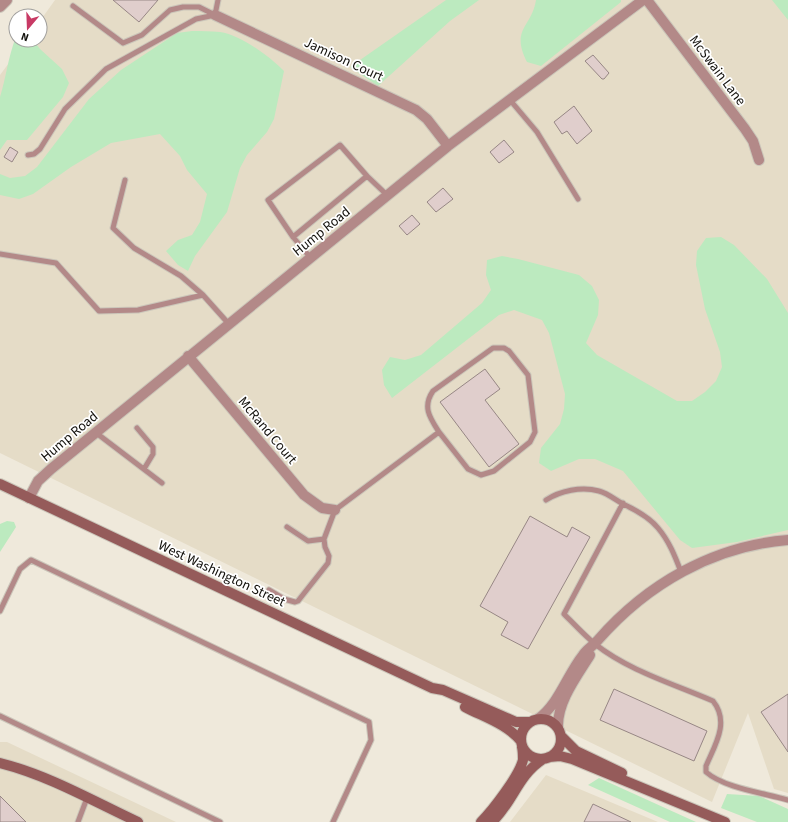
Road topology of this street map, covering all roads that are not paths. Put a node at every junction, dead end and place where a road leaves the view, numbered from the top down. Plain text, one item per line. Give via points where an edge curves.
1 (7, 0) edge
2 (218, 0) edge
3 (643, 0) edge
4 (647, 0) edge
5 (73, 6) dead end
6 (0, 7) edge
7 (215, 15) junction
8 (510, 100) junction
9 (448, 146) junction
10 (28, 155) dead end
11 (759, 160) dead end
12 (367, 176) junction
13 (125, 180) dead end
14 (387, 195) junction
15 (578, 200) dead end
16 (293, 237) junction
17 (0, 254) edge
18 (310, 257) junction
19 (203, 295) junction
20 (228, 323) junction
21 (188, 356) junction
22 (137, 428) dead end
23 (95, 432) junction
24 (439, 432) junction
25 (144, 469) junction
26 (162, 483) dead end
27 (0, 484) edge
28 (29, 498) junction
29 (546, 500) dead end
30 (623, 503) junction
31 (335, 510) junction
32 (287, 527) dead end
33 (324, 539) junction
34 (788, 540) edge
35 (681, 572) junction
36 (269, 590) dead end
37 (0, 611) edge
38 (594, 644) junction
39 (432, 688) junction
40 (0, 716) edge
41 (534, 720) junction
42 (559, 732) junction
43 (522, 744) junction
44 (546, 758) junction
45 (0, 762) edge
46 (660, 794) junction
47 (87, 798) junction
48 (788, 800) edge
49 (78, 822) edge
50 (138, 822) edge
51 (220, 822) edge
52 (333, 822) edge
53 (481, 822) edge
54 (492, 822) edge
55 (724, 822) edge

1 - 6 street
2 - 7 lane
3 - 8 street, Hump Road
4 - 11 street, McSwain Lane via 749,135
5 - 7 lane via 123,43 142,35 170,10 199,7
7 - 9 street, Jamison Court via 416,110 427,119
7 - 10 lane via 196,19 106,68 65,109 40,149
8 - 9 street, Hump Road
8 - 15 lane via 537,132
9 - 14 street, Hump Road
12 - 14 lane
12 - 16 lane
12 - 16 lane via 340,145 268,200
13 - 19 lane via 113,228 134,248 180,276
14 - 18 street, Hump Road
16 - 18 lane
17 - 19 lane via 56,263 99,311 138,310
18 - 20 street, Hump Road
19 - 20 lane
20 - 21 street, Hump Road
21 - 23 street, Hump Road
21 - 31 street, McRand Court via 304,495 322,508
22 - 25 lane via 153,448 153,454
23 - 25 lane
23 - 28 street, Hump Road via 50,469 38,482
24 - 24 lane via 468,468 481,475 494,471 530,442 535,432 528,375 509,351 494,348 433,391 427,406 428,416
24 - 31 lane
25 - 26 lane
27 - 28 main road, West Washington Street
28 - 39 main road, West Washington Street
29 - 30 lane via 561,493 588,489 599,491
30 - 35 lane via 647,517 658,528 674,553
30 - 38 lane via 564,614
31 - 33 lane
32 - 33 lane via 308,541
33 - 36 lane via 329,556 328,562 298,600 295,602 284,599
34 - 35 street via 754,544 727,552
35 - 38 street via 630,607
37 - 52 lane via 20,569 31,560 370,722 371,740
38 - 41 street via 570,671 550,710
38 - 42 street via 557,716
38 - 48 lane via 636,669 714,701 719,708 721,731 706,766 706,772 726,783
39 - 41 main road, West Washington Street via 443,690 516,722
39 - 43 main road, West Washington Street via 506,728 514,733
40 - 51 lane
41 - 42 main road via 547,719
41 - 43 main road via 522,732
42 - 44 main road via 558,748
42 - 46 main road via 576,751
43 - 44 main road via 531,756
43 - 53 main road via 523,760 520,767 495,807
44 - 46 main road via 560,756 572,759 652,793
44 - 54 main road via 527,771 505,808
45 - 47 main road via 40,776
46 - 55 main road
47 - 49 lane
47 - 50 main road

